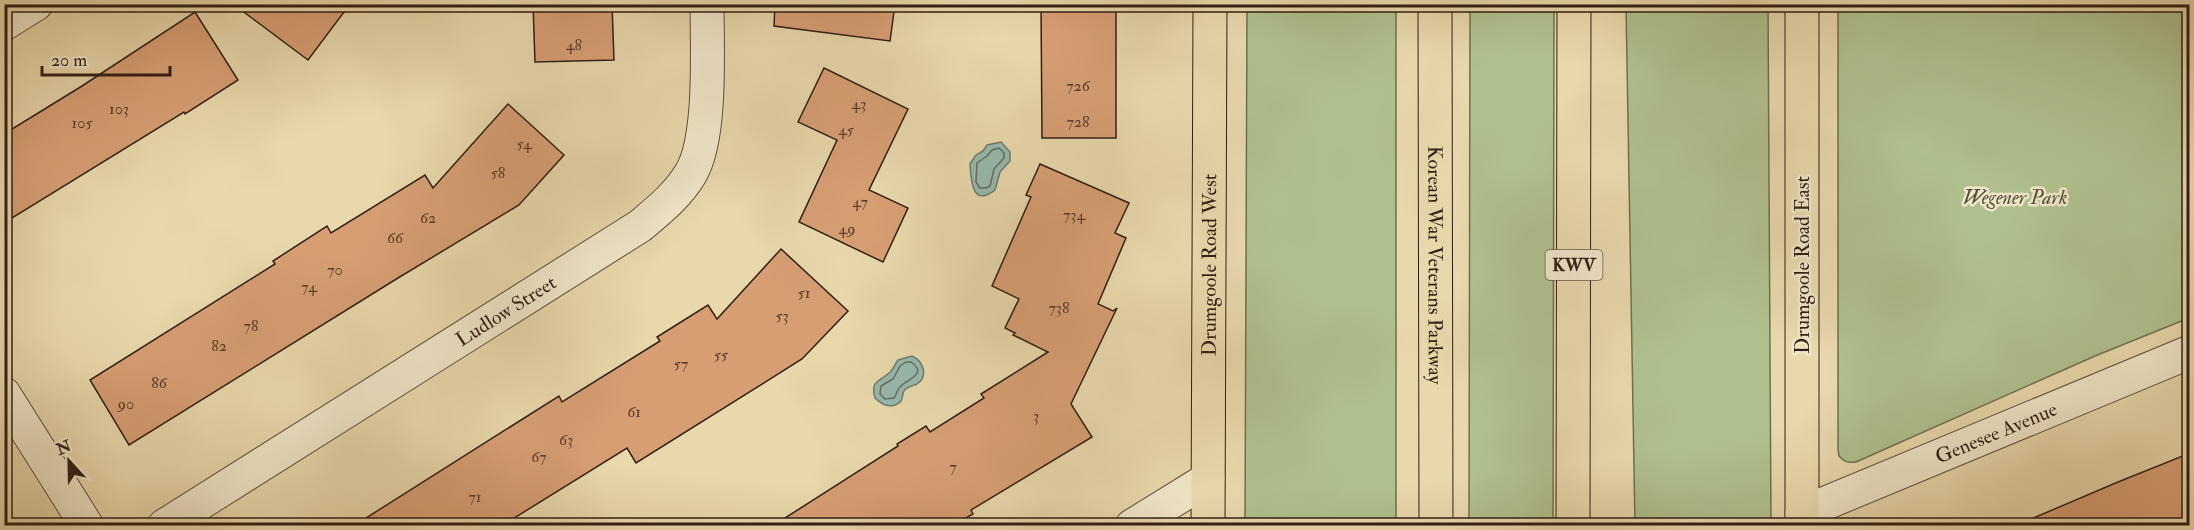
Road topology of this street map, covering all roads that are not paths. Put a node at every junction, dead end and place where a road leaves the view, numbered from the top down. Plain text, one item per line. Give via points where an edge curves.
1 (36, 4) edge
2 (708, 4) edge
3 (1210, 4) edge
4 (1435, 4) edge
5 (1574, 4) edge
6 (1802, 4) edge
7 (4, 24) edge
8 (2190, 352) edge
9 (4, 394) edge
10 (1208, 479) junction
11 (1802, 519) edge
12 (87, 525) edge
13 (164, 525) edge
14 (1132, 525) edge
15 (1208, 525) edge
16 (1436, 525) edge
17 (1574, 525) edge

1 - 7 street
2 - 13 street, Ludlow Street via 702,138 692,171 670,201 640,226
3 - 10 main road, Drumgoole Road West
4 - 16 main road, Korean War Veterans Parkway
5 - 17 main road, KWV
6 - 11 main road, Drumgoole Road East
8 - 11 street, Genesee Avenue
9 - 12 street
10 - 14 street
10 - 15 main road, Drumgoole Road West

